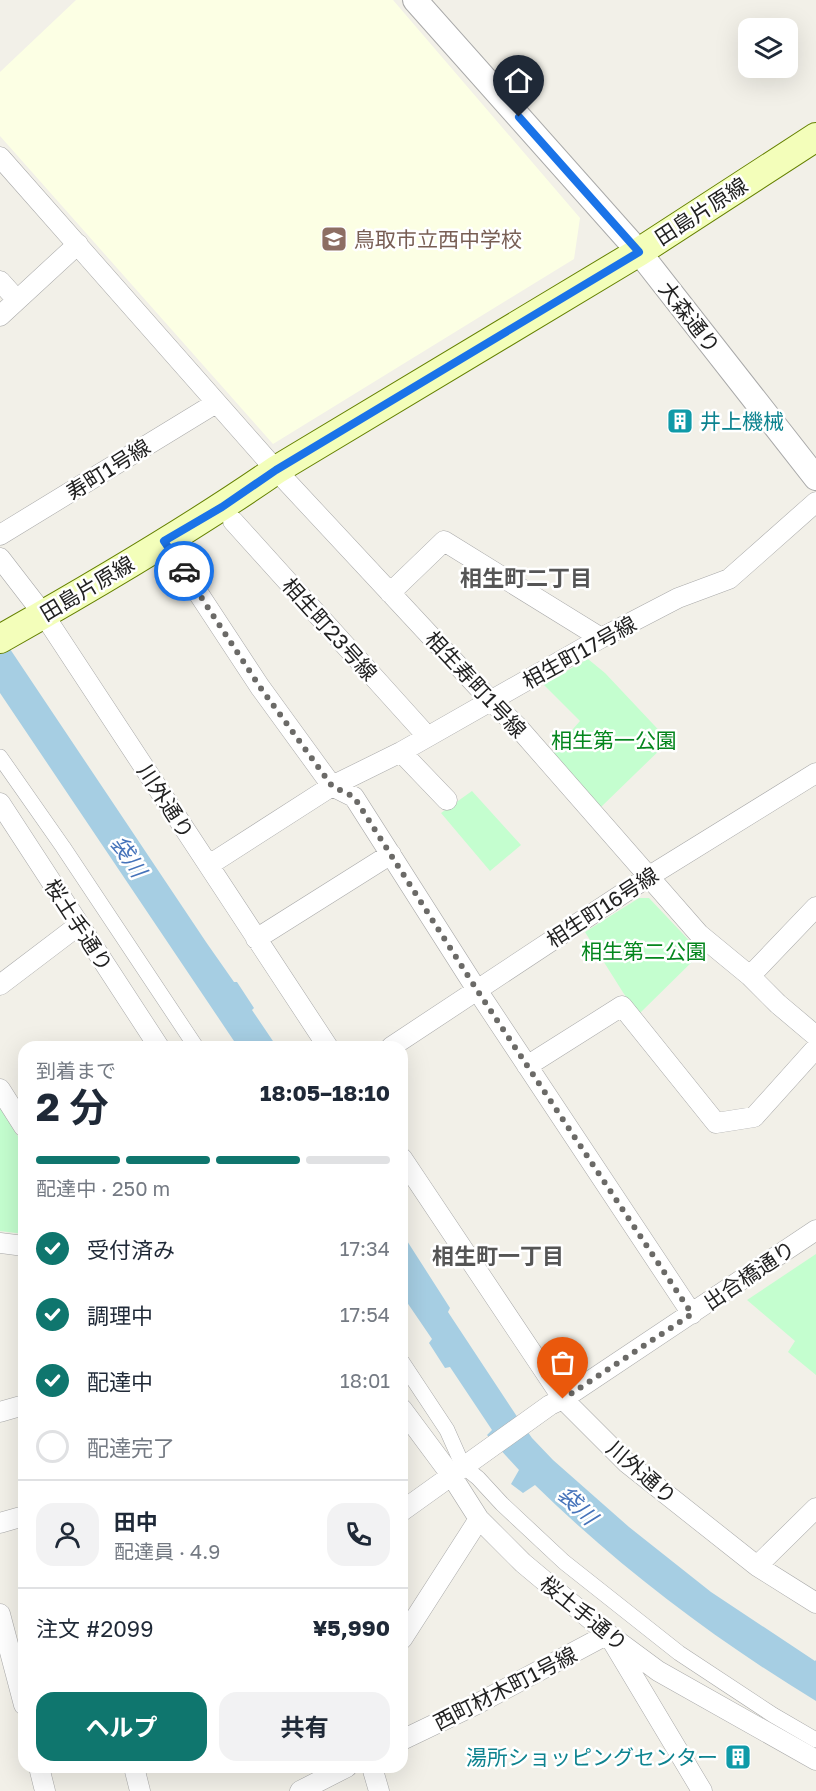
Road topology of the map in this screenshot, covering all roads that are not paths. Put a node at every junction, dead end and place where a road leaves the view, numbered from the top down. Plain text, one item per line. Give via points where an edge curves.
1 (415, 0) edge
2 (816, 137) edge
3 (0, 157) edge
4 (78, 244) junction
5 (639, 252) junction
6 (0, 281) edge
7 (17, 300) junction
8 (0, 316) edge
9 (216, 402) junction
10 (276, 470) junction
11 (816, 478) edge
12 (816, 502) edge
13 (233, 521) dead end
14 (0, 535) edge
15 (164, 541) junction
16 (0, 558) edge
17 (390, 593) junction
18 (22, 627) edge
19 (601, 638) junction
20 (491, 702) junction
21 (427, 736) junction
22 (401, 752) junction
23 (0, 757) edge
24 (816, 773) edge
25 (332, 786) junction
26 (447, 800) dead end
27 (0, 802) edge
28 (391, 854) junction
29 (208, 865) junction
30 (648, 877) junction
31 (816, 907) edge
32 (79, 926) junction
33 (256, 939) junction
34 (750, 976) junction
35 (0, 985) edge
36 (477, 990) junction
37 (816, 1036) edge
38 (155, 1041) edge
39 (192, 1041) edge
40 (324, 1041) edge
41 (400, 1041) edge
42 (816, 1048) edge
43 (527, 1066) junction
44 (0, 1089) edge
45 (18, 1118) edge
46 (408, 1167) edge
47 (816, 1230) edge
48 (0, 1243) edge
49 (18, 1245) edge
50 (692, 1314) junction
51 (408, 1371) edge
52 (557, 1402) junction
53 (18, 1408) edge
54 (0, 1412) edge
55 (408, 1415) edge
56 (464, 1466) junction
57 (408, 1507) edge
58 (816, 1508) edge
59 (18, 1518) edge
60 (479, 1519) junction
61 (0, 1523) edge
62 (757, 1566) junction
63 (816, 1603) edge
64 (0, 1614) edge
65 (408, 1630) edge
66 (608, 1634) junction
67 (12, 1658) edge
68 (18, 1682) edge
69 (408, 1737) edge
70 (816, 1740) edge
71 (816, 1760) edge
72 (40, 1773) edge
73 (136, 1773) edge
74 (335, 1773) edge
75 (374, 1773) edge
76 (45, 1791) edge
77 (140, 1791) edge
78 (300, 1791) edge
79 (379, 1791) edge
80 (702, 1791) edge

1 - 5 street, 大森通り
2 - 5 main road, 田島片原線
3 - 4 street
4 - 7 street
4 - 9 street, 相生寿町1号線
5 - 10 main road, 田島片原線
5 - 11 street, 大森通り
6 - 7 street
7 - 8 street
9 - 10 street, 相生寿町1号線
9 - 14 street, 寿町1号線
10 - 15 main road, 田島片原線
10 - 17 street, 相生寿町1号線
12 - 19 street, 相生町17号線 via 729,579 678,598
13 - 21 street, 相生町23号線
15 - 18 main road, 田島片原線
15 - 25 street via 260,687
16 - 18 street, 川外通り
17 - 19 street via 444,541
17 - 20 street, 相生寿町1号線
18 - 29 street, 川外通り
19 - 20 street, 相生町17号線
20 - 21 street, 相生町17号線
20 - 30 street, 相生寿町1号線 via 517,726
21 - 22 street, 相生町17号線
22 - 25 street, 相生町17号線
22 - 26 street
23 - 39 street via 93,904
24 - 30 street, 相生町16号線
25 - 28 street via 354,797
25 - 29 street, 相生町17号線
27 - 32 street, 桜土手通り
28 - 33 street
28 - 36 street
29 - 33 street, 川外通り
30 - 34 street, 相生寿町1号線 via 699,934
30 - 36 street, 相生町16号線
31 - 34 street
32 - 35 street
32 - 38 street, 桜土手通り
33 - 40 street, 川外通り
34 - 37 street, 相生寿町1号線
36 - 41 street, 相生町16号線
36 - 43 street
42 - 43 street via 754,1117 716,1123 622,1006
43 - 50 street
44 - 45 street
46 - 52 street, 川外通り
47 - 50 street, 出合橋通り
48 - 49 street
50 - 52 street, 出合橋通り
51 - 56 street via 447,1430
52 - 56 street, 出合橋通り
52 - 62 street, 川外通り
53 - 54 street
55 - 56 street, 桜土手通り
56 - 57 street, 出合橋通り
56 - 60 street, 桜土手通り
56 - 70 street via 649,1639
58 - 62 street
59 - 61 street
60 - 65 street
60 - 66 street, 桜土手通り via 523,1563
62 - 63 street, 川外通り
64 - 67 street
66 - 69 street, 西町材木町1号線
66 - 71 street, 桜土手通り via 658,1671
66 - 80 street
67 - 68 street
72 - 76 street
73 - 77 street
74 - 78 street
75 - 79 street

